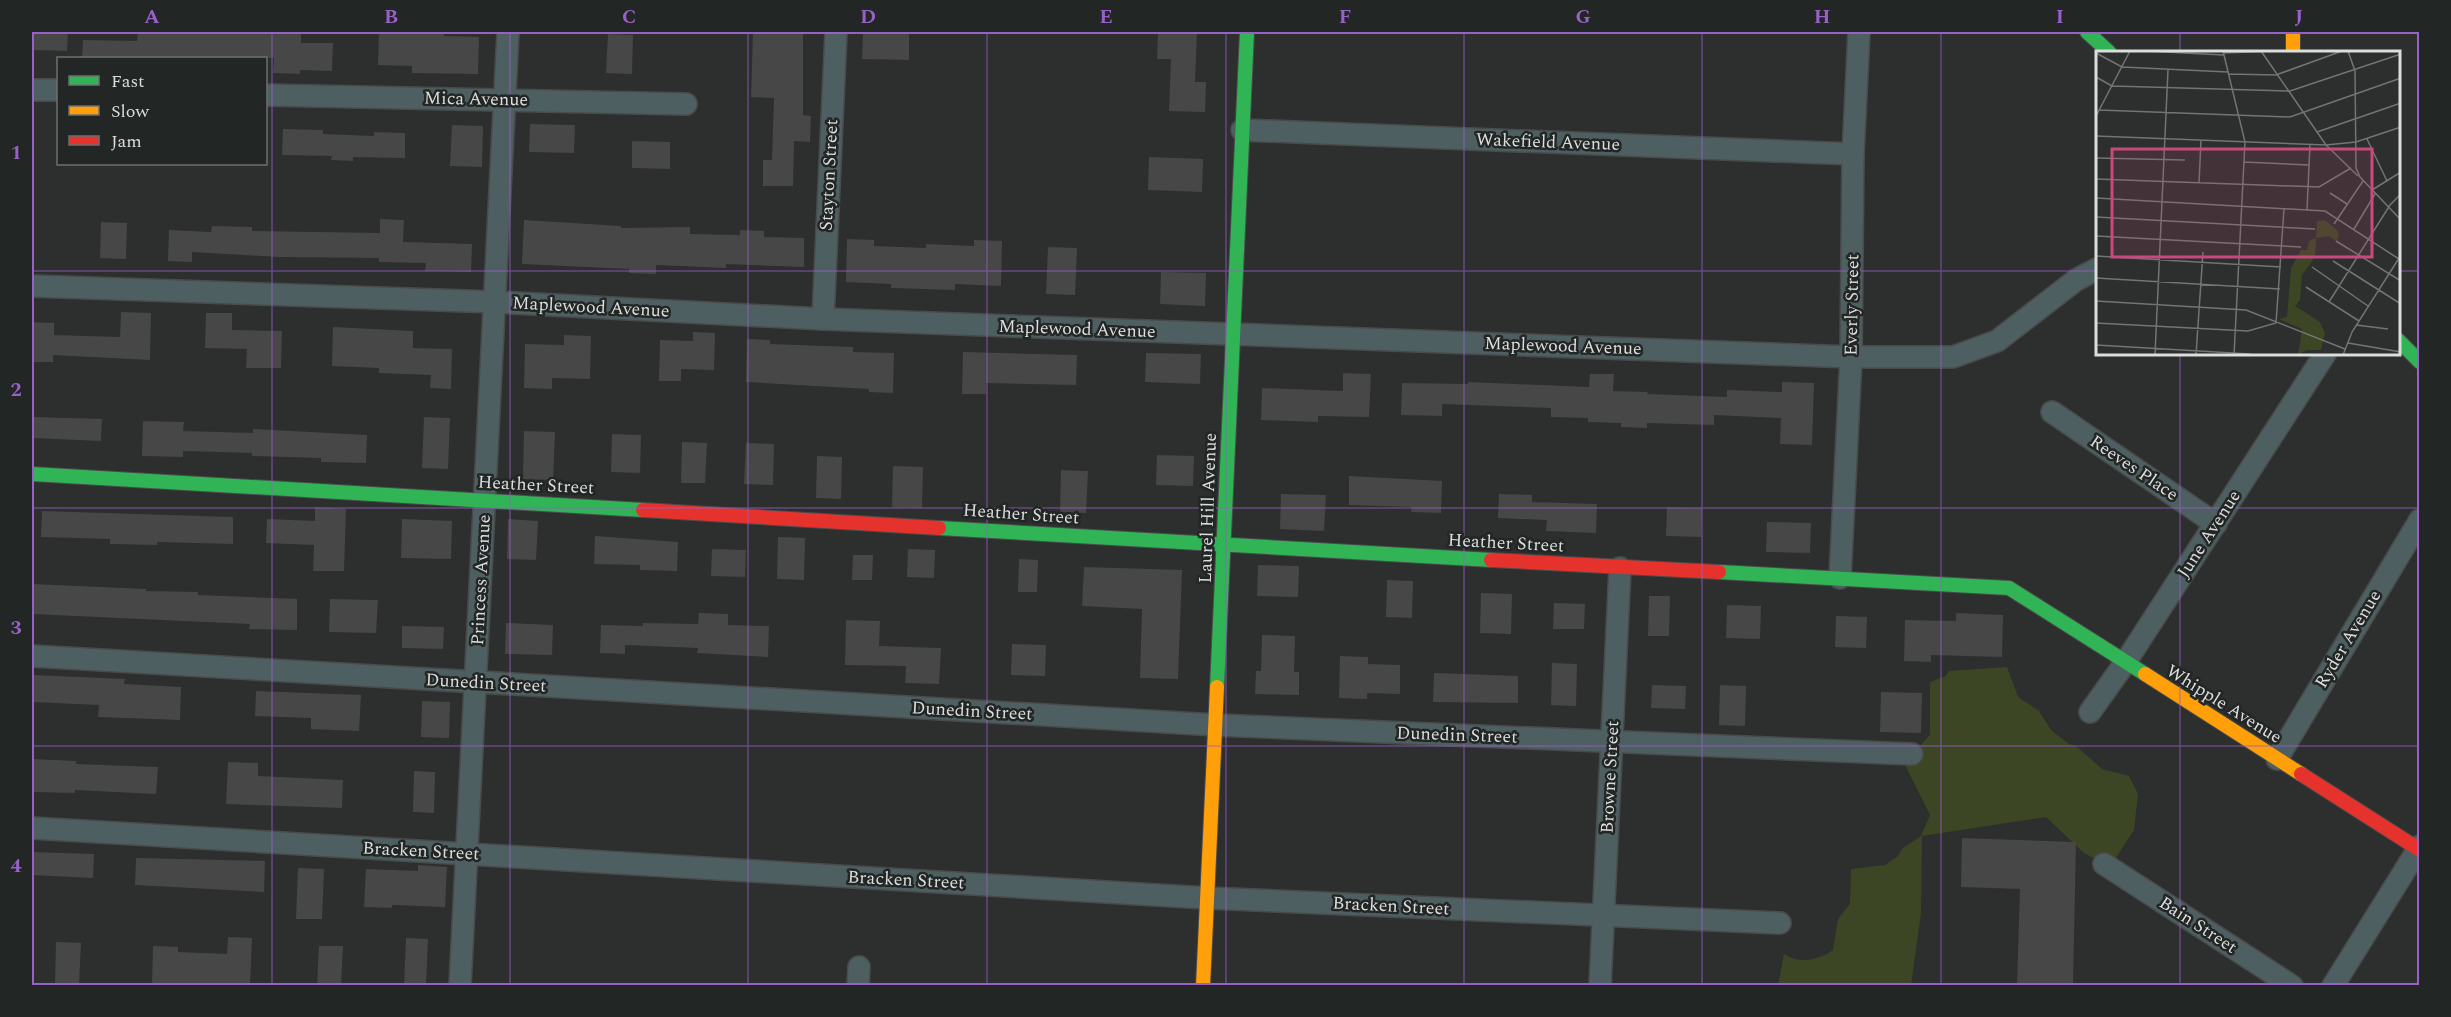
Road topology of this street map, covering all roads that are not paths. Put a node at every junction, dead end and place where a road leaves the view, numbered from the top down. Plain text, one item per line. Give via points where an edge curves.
1 (508, 32) edge
2 (836, 32) edge
3 (1247, 32) edge
4 (1859, 32) edge
5 (2087, 32) edge
6 (2293, 32) edge
7 (2108, 51) edge
8 (2293, 51) edge
9 (32, 90) edge
10 (57, 90) edge
11 (267, 94) edge
12 (505, 100) junction
13 (686, 104) dead end
14 (1242, 130) junction
15 (1853, 154) junction
16 (2096, 270) edge
17 (32, 286) edge
18 (496, 302) junction
19 (823, 319) junction
20 (1233, 335) junction
21 (2400, 342) edge
22 (2324, 356) edge
23 (1851, 357) junction
24 (2420, 362) edge
25 (2052, 412) dead end
26 (32, 474) edge
27 (486, 499) junction
28 (2420, 520) edge
29 (2216, 524) junction
30 (1224, 545) junction
31 (1620, 568) junction
32 (1840, 578) junction
33 (2009, 588) joint
34 (32, 656) edge
35 (2126, 663) junction
36 (476, 682) junction
37 (2090, 712) dead end
38 (1216, 725) junction
39 (1612, 742) junction
40 (1912, 754) dead end
41 (2277, 759) junction
42 (32, 828) edge
43 (2419, 849) edge
44 (467, 854) junction
45 (2104, 864) dead end
46 (1207, 898) junction
47 (1604, 916) junction
48 (1780, 923) dead end
49 (460, 986) edge
50 (1203, 986) edge
51 (1600, 986) edge
52 (2292, 986) edge
53 (2333, 986) edge

1 - 12 street, Princess Avenue
2 - 19 street, Stayton Street
3 - 14 street, Laurel Hill Avenue
4 - 15 street, Everly Street
5 - 7 street
6 - 8 street
9 - 10 street
11 - 12 street, Mica Avenue
12 - 13 street, Mica Avenue
12 - 18 street, Princess Avenue
14 - 15 street, Wakefield Avenue
14 - 20 street, Laurel Hill Avenue
15 - 23 street, Everly Street
16 - 23 street, Maplewood Avenue via 2076,280 1997,341 1953,357
17 - 18 street, Maplewood Avenue
18 - 19 street, Maplewood Avenue
18 - 27 street, Princess Avenue
19 - 20 street, Maplewood Avenue
20 - 23 street, Maplewood Avenue
20 - 30 street, Laurel Hill Avenue
21 - 24 street
22 - 29 street, June Avenue
23 - 32 street, Everly Street
25 - 29 street, Reeves Place
26 - 27 street, Heather Street
27 - 30 street, Heather Street
27 - 36 street, Princess Avenue
28 - 41 street, Ryder Avenue
29 - 35 street, June Avenue
30 - 31 street, Heather Street
30 - 38 street, Laurel Hill Avenue
31 - 32 street, Heather Street
31 - 39 street, Browne Street
32 - 33 street, Heather Street
33 - 35 street, Whipple Avenue
34 - 36 street, Dunedin Street
35 - 37 street, June Avenue
35 - 41 street, Whipple Avenue
36 - 38 street, Dunedin Street
36 - 44 street, Princess Avenue
38 - 39 street, Dunedin Street
38 - 46 street, Laurel Hill Avenue
39 - 40 street, Dunedin Street
39 - 47 street, Browne Street
41 - 43 street, Whipple Avenue
42 - 44 street, Bracken Street
43 - 53 street
44 - 46 street, Bracken Street
44 - 49 street, Princess Avenue
45 - 52 street, Bain Street
46 - 47 street, Bracken Street
46 - 50 street, Laurel Hill Avenue
47 - 48 street, Bracken Street
47 - 51 street, Browne Street

